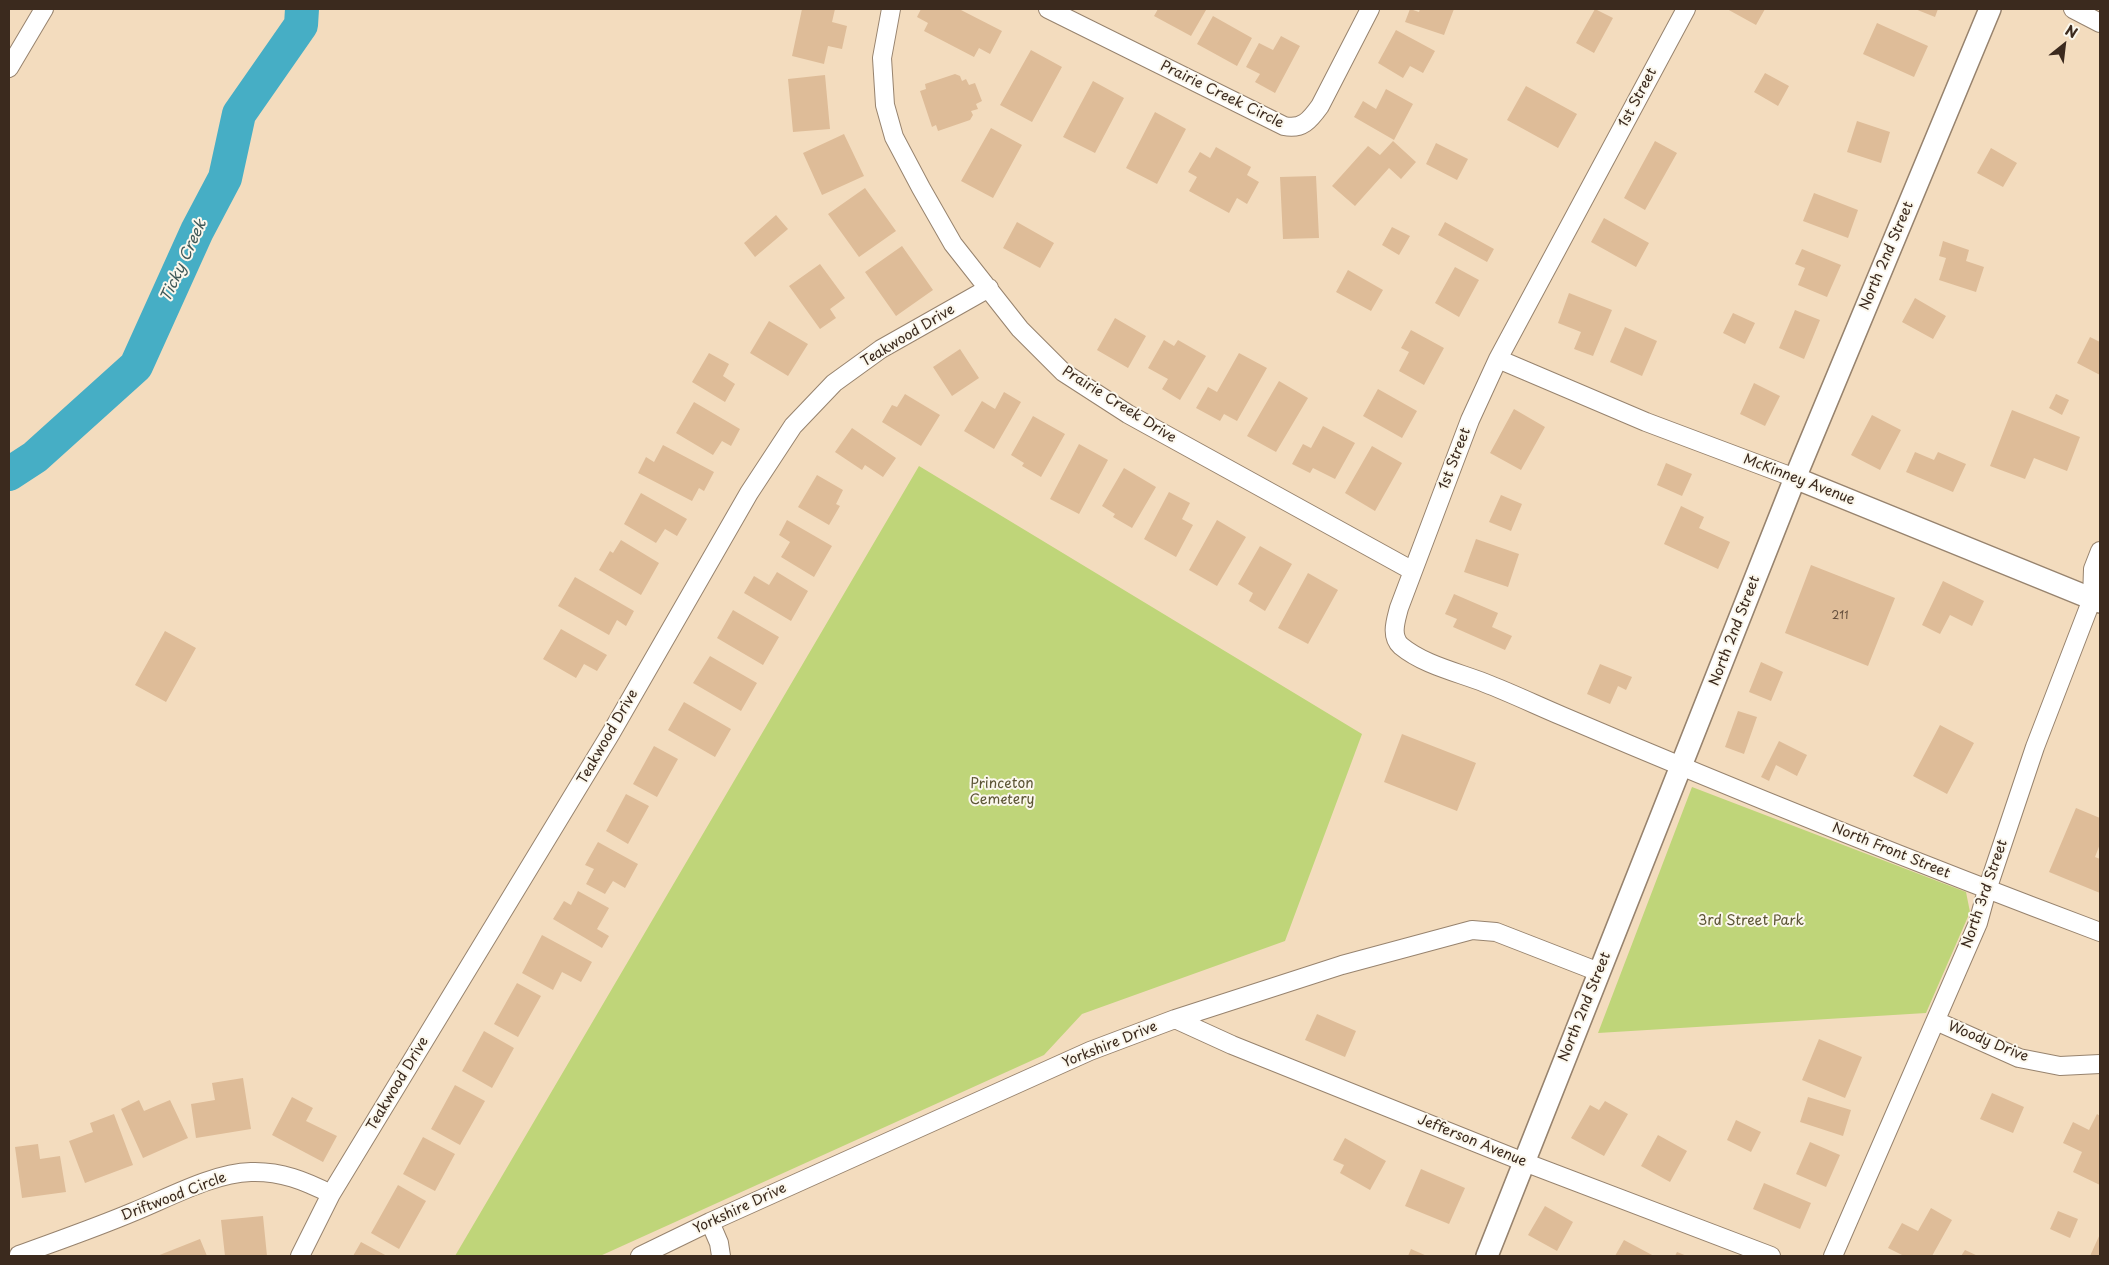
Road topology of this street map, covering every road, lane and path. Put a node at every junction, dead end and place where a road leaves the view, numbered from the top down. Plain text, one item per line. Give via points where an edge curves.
1 (44, 9) edge
2 (891, 9) edge
3 (1048, 9) edge
4 (1370, 9) edge
5 (1686, 9) edge
6 (1990, 9) edge
7 (2073, 9) edge
8 (2100, 23) edge
9 (11, 60) edge
10 (989, 288) junction
11 (1498, 359) junction
12 (1795, 478) junction
13 (2100, 551) edge
14 (1412, 571) junction
15 (2096, 600) edge
16 (1682, 767) junction
17 (1987, 890) junction
18 (2100, 932) edge
19 (1599, 972) junction
20 (1174, 1019) junction
21 (1936, 1021) junction
22 (2100, 1064) edge
23 (1524, 1162) junction
24 (331, 1194) junction
25 (710, 1222) junction
26 (19, 1255) edge
27 (300, 1256) edge
28 (640, 1256) edge
29 (721, 1256) edge
30 (1487, 1256) edge
31 (1771, 1256) edge
32 (1833, 1256) edge

1 - 9 street
2 - 10 street, Prairie Creek Drive via 882,58 885,105 890,125 920,188 953,244
3 - 4 street, Prairie Creek Circle via 1293,128 1312,118 1320,106
5 - 11 street, 1st Street
6 - 12 street, North 2nd Street
7 - 8 street
10 - 14 street, Prairie Creek Drive via 1020,329 1062,372 1128,414
10 - 24 street, Teakwood Drive via 881,350 834,383 793,426 748,493 611,732
11 - 12 street, McKinney Avenue via 1646,422
11 - 14 street, 1st Street via 1470,420
12 - 15 street, McKinney Avenue
12 - 16 street, North 2nd Street
13 - 15 street, North 3rd Street via 2093,569
14 - 16 street, 1st Street via 1394,628 1398,644 1437,665
15 - 17 street, North 3rd Street via 2035,747
16 - 17 street, North Front Street
16 - 19 street, North 2nd Street
17 - 18 street, North Front Street
17 - 21 street, North 3rd Street via 1978,923
19 - 20 street, Yorkshire Drive via 1496,932 1472,930 1342,965
19 - 23 street, North 2nd Street
20 - 23 street, Jefferson Avenue
20 - 25 street, Yorkshire Drive via 1090,1051
21 - 22 street, Woody Drive via 2019,1058 2060,1066
21 - 32 street, North 3rd Street
23 - 30 street, North 2nd Street
23 - 31 street, Jefferson Avenue
24 - 26 street, Driftwood Circle via 293,1176 250,1172 228,1176
24 - 27 street, Teakwood Drive
25 - 28 street, Yorkshire Drive
25 - 29 street

